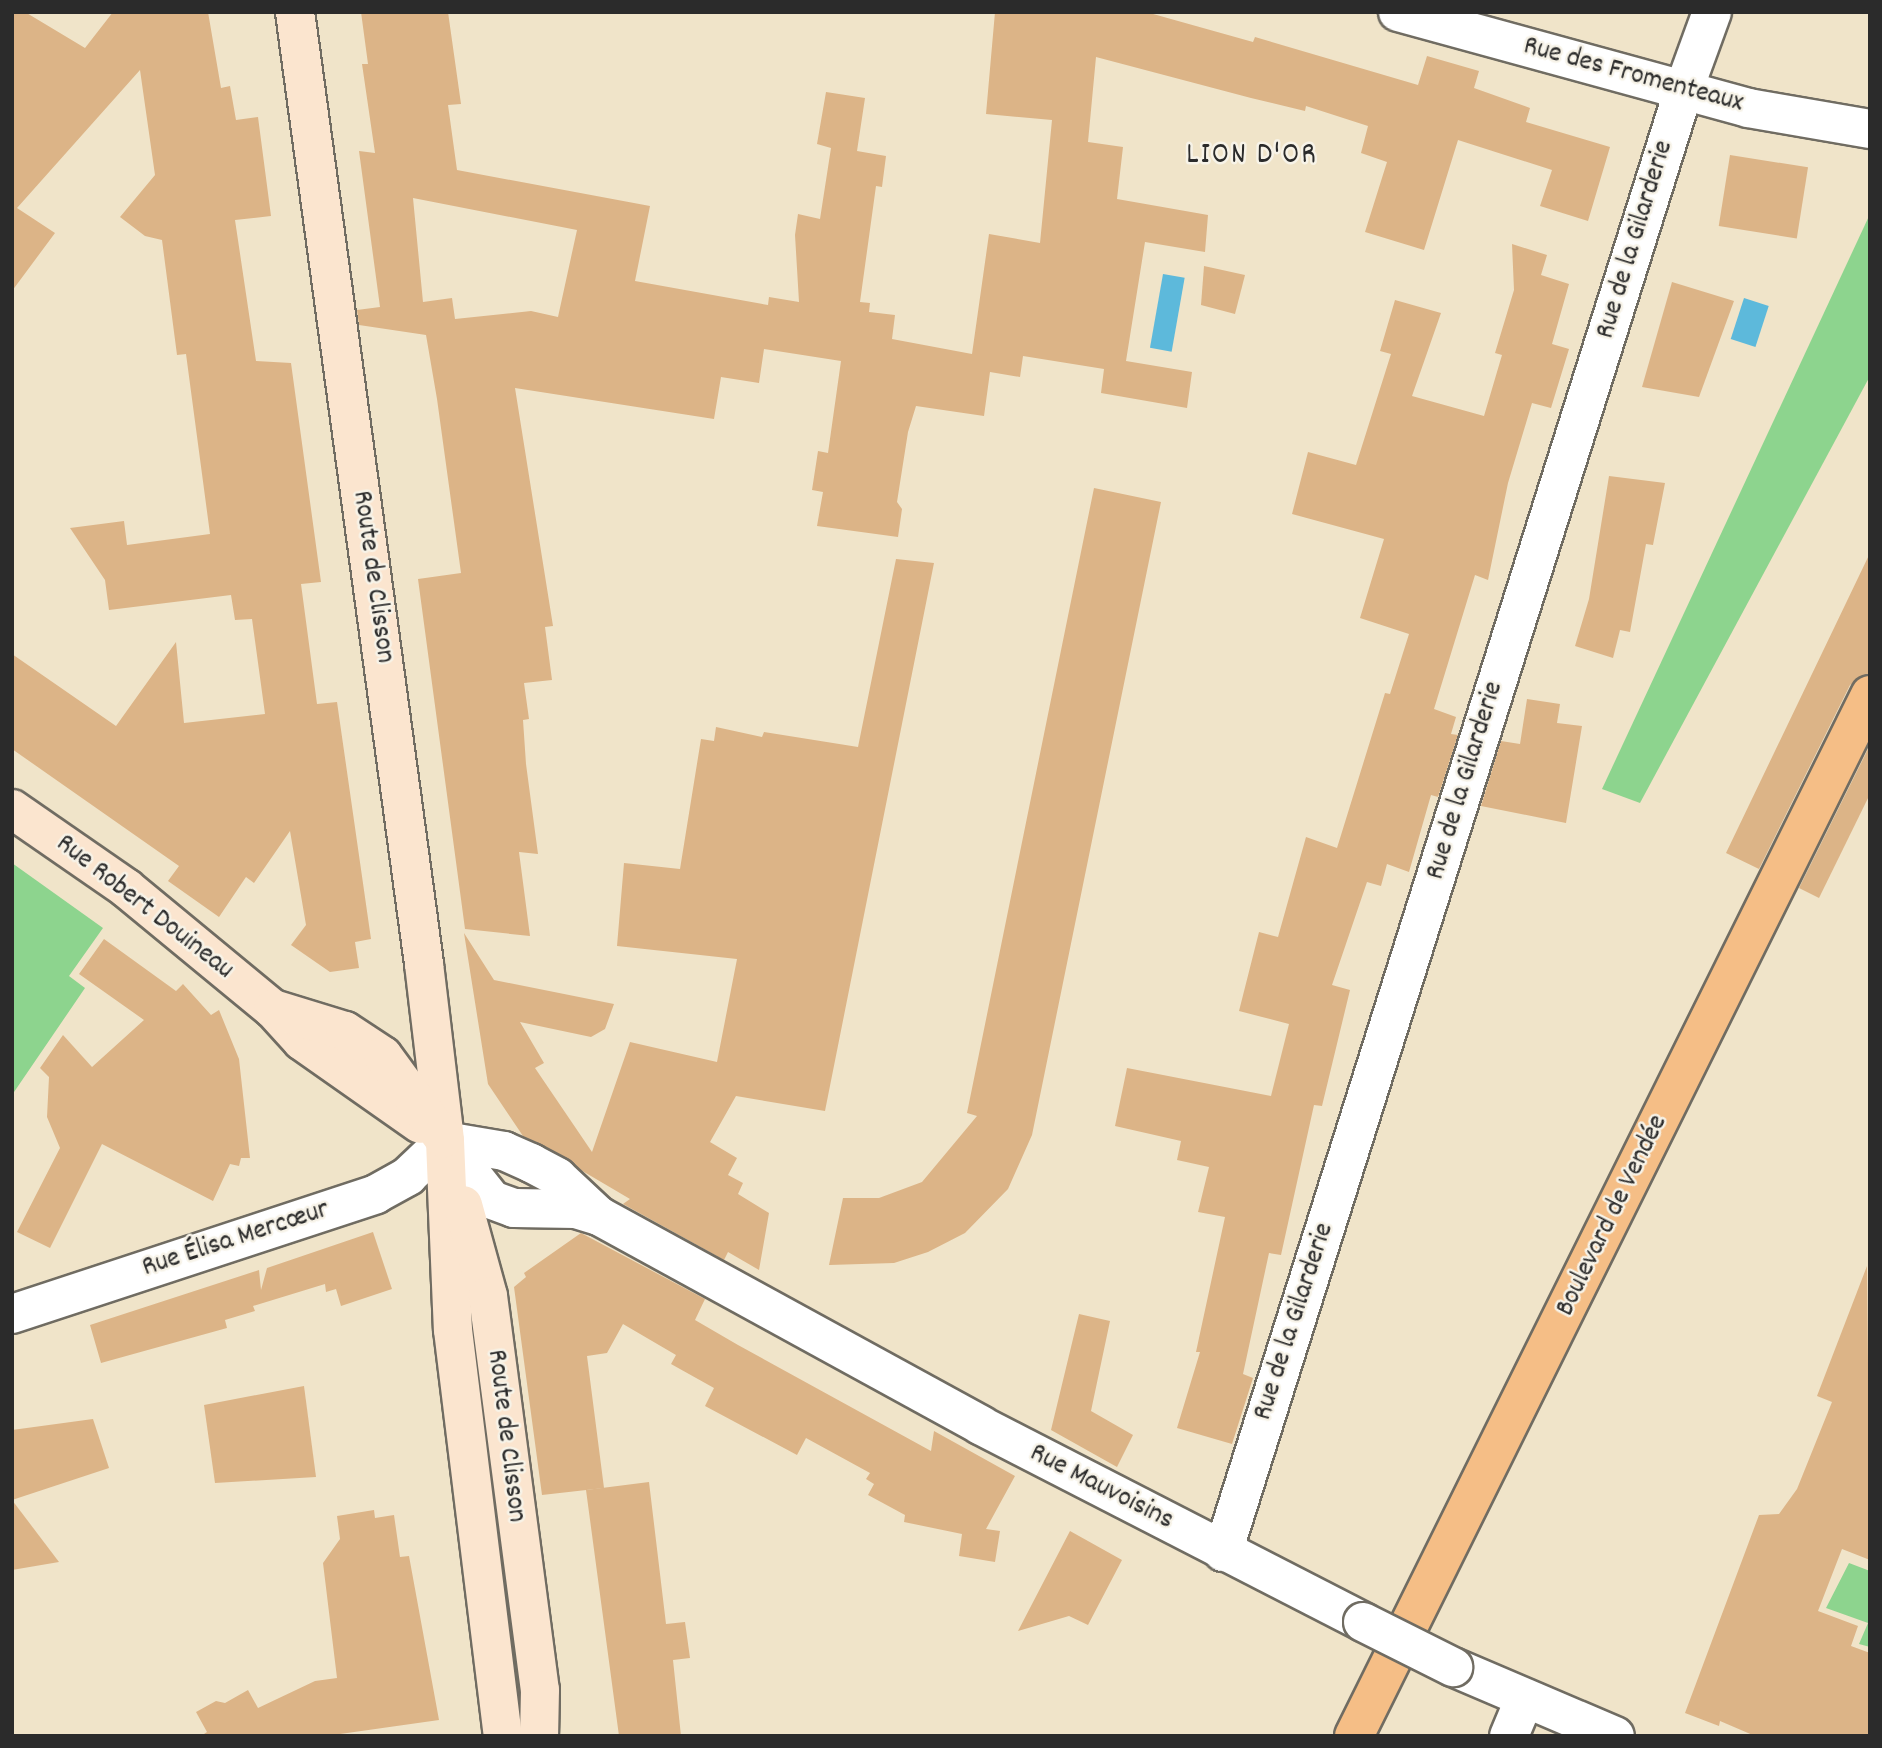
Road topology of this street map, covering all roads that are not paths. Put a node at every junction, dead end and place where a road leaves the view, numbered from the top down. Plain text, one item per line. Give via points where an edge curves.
1 (295, 12) edge
2 (1398, 12) edge
3 (1712, 12) edge
4 (1684, 89) junction
5 (1870, 129) edge
6 (1870, 695) edge
7 (12, 810) edge
8 (445, 1141) junction
9 (599, 1216) junction
10 (12, 1314) edge
11 (1223, 1552) junction
12 (1525, 1698) junction
13 (503, 1736) edge
14 (539, 1736) edge
15 (1354, 1736) edge
16 (1509, 1736) edge
17 (1615, 1736) edge

1 - 8 main road, Route de Clisson
2 - 4 street, Rue des Fromenteaux
3 - 4 street, Rue de la Gilarderie
4 - 5 street, Rue des Fromenteaux via 1748,108
4 - 11 street, Rue de la Gilarderie
6 - 15 main road, Boulevard de Vendée
7 - 8 main road, Rue Robert Douineau via 126,888 273,1009 345,1031 383,1056
8 - 9 street, Rue Mauvoisins via 503,1150 531,1163 557,1177
8 - 9 street, Rue Mauvoisins via 492,1200 514,1208 554,1207
8 - 10 street, Rue Élisa Mercœur via 408,1176 376,1194
8 - 13 main road, Route de Clisson via 453,1330
8 - 14 main road, Route de Clisson via 488,1296 540,1690
9 - 11 street, Rue Mauvoisins via 968,1419
11 - 12 street, Rue Mauvoisins, bridge
12 - 16 street
12 - 17 street, Rue Mauvoisins

